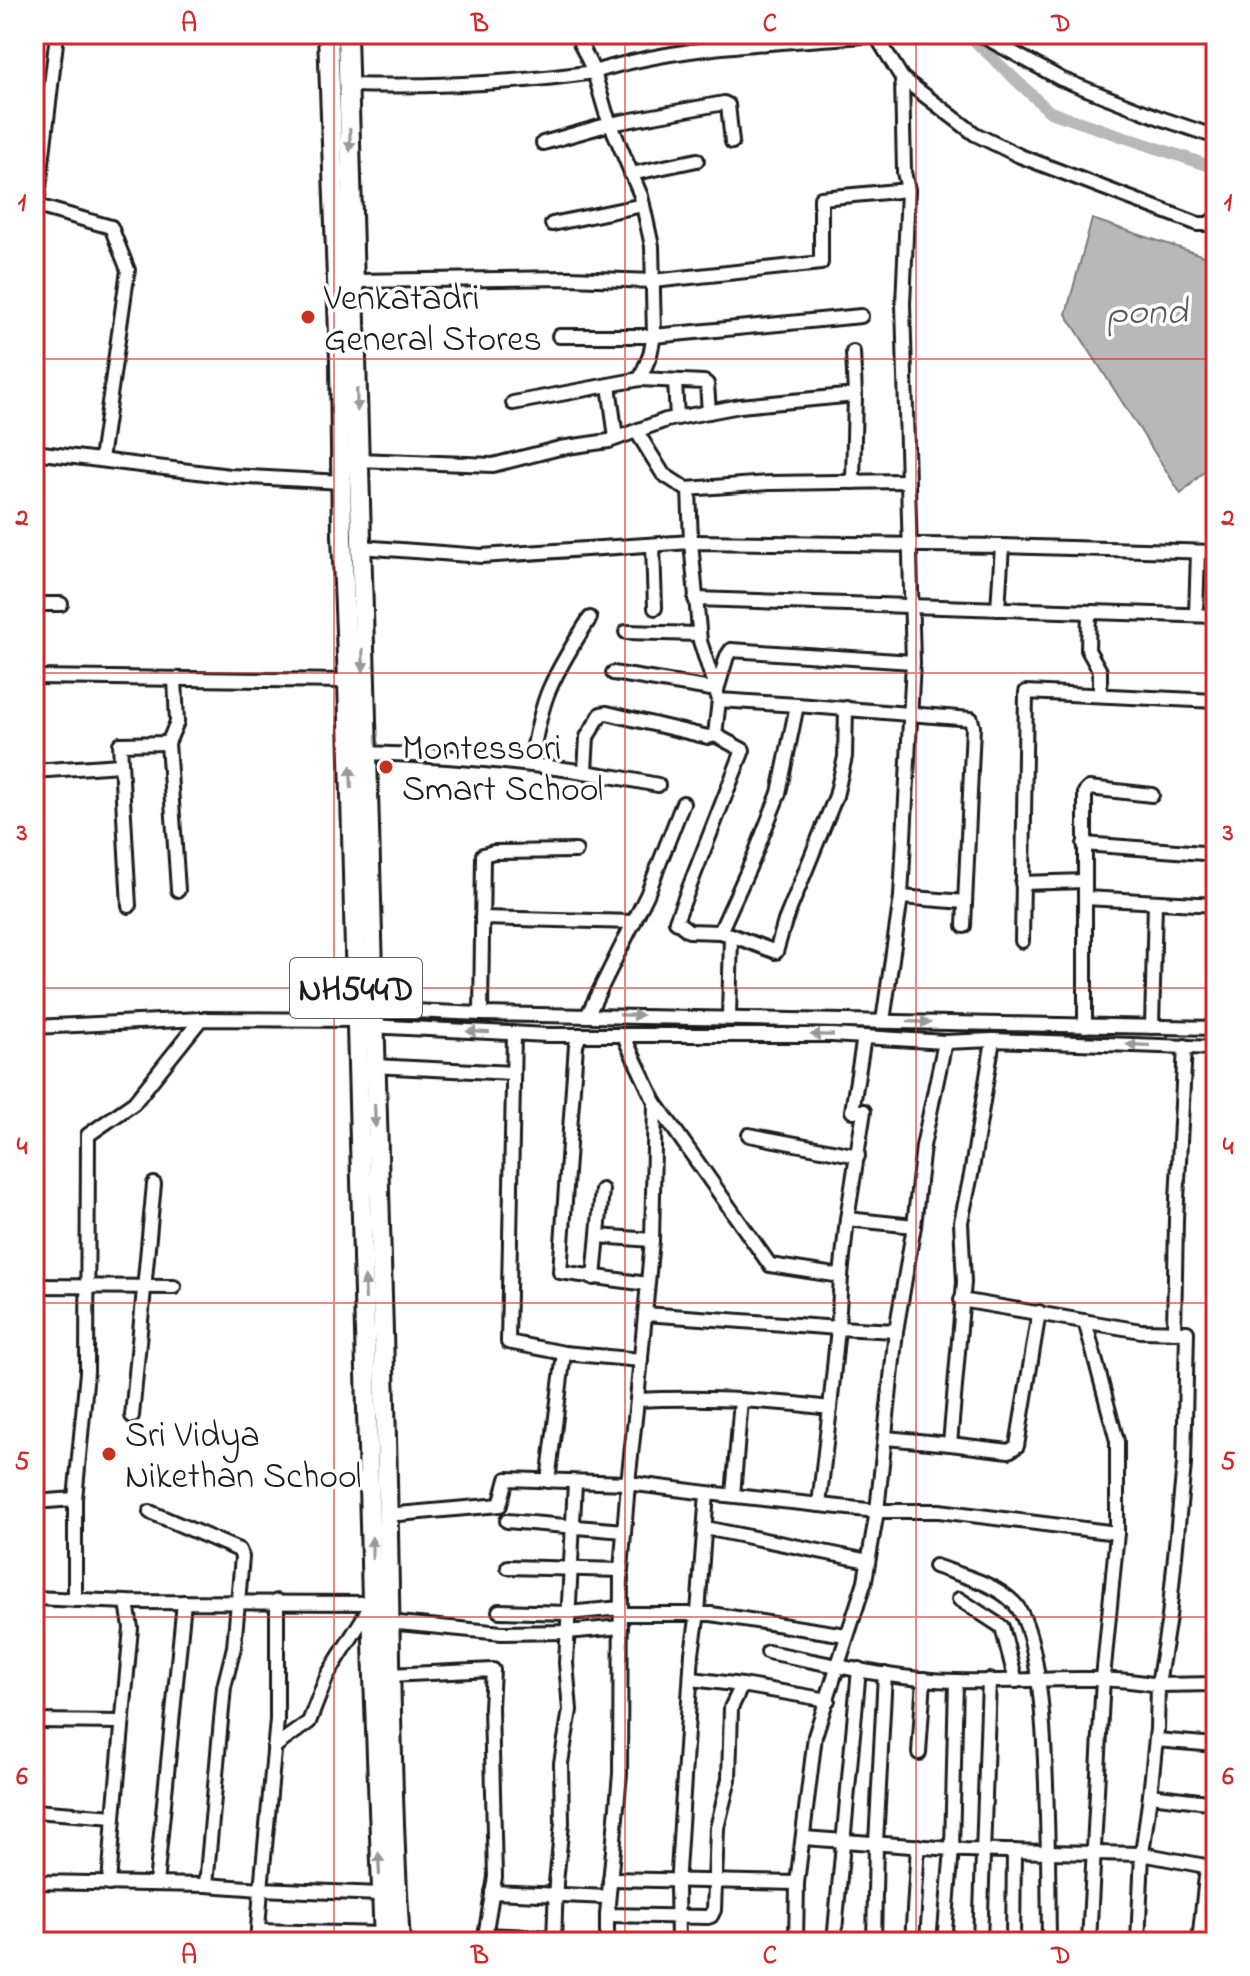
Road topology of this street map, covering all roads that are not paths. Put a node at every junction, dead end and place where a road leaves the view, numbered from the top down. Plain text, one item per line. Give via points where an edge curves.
1 (57, 34) edge
2 (328, 34) edge
3 (347, 34) edge
4 (576, 34) edge
5 (716, 34) edge
6 (979, 34) edge
7 (875, 35) edge
8 (717, 49) junction
9 (594, 72) junction
10 (902, 78) junction
11 (348, 85) junction
12 (610, 124) junction
13 (1216, 137) edge
14 (732, 142) dead end
15 (543, 143) dead end
16 (697, 160) dead end
17 (631, 174) junction
18 (908, 190) junction
19 (643, 205) junction
20 (36, 206) edge
21 (1216, 218) edge
22 (552, 224) dead end
23 (353, 281) junction
24 (653, 281) junction
25 (861, 316) dead end
26 (559, 336) dead end
27 (654, 336) junction
28 (853, 352) dead end
29 (640, 379) junction
30 (675, 381) junction
31 (609, 385) junction
32 (855, 395) junction
33 (513, 403) dead end
34 (709, 412) junction
35 (677, 418) junction
36 (637, 432) junction
37 (616, 438) junction
38 (34, 452) edge
39 (101, 459) junction
40 (358, 460) junction
41 (907, 481) junction
42 (342, 482) junction
43 (853, 482) junction
44 (689, 489) junction
45 (691, 542) junction
46 (909, 544) junction
47 (653, 545) junction
48 (1002, 546) junction
49 (360, 547) junction
50 (1198, 552) junction
51 (1216, 552) edge
52 (695, 599) junction
53 (34, 604) edge
54 (61, 604) dead end
55 (911, 605) junction
56 (655, 608) dead end
57 (998, 609) junction
58 (1089, 612) junction
59 (1196, 615) junction
60 (1216, 616) edge
61 (590, 618) dead end
62 (626, 632) dead end
63 (699, 634) junction
64 (913, 662) junction
65 (613, 673) dead end
66 (34, 677) edge
67 (175, 679) junction
68 (348, 681) junction
69 (1100, 694) junction
70 (718, 695) junction
71 (1216, 701) edge
72 (797, 705) junction
73 (846, 708) junction
74 (911, 714) junction
75 (715, 735) junction
76 (168, 743) junction
77 (365, 753) junction
78 (530, 764) junction
79 (120, 765) junction
80 (585, 770) junction
81 (34, 771) edge
82 (658, 785) dead end
83 (1152, 795) dead end
84 (683, 803) dead end
85 (1084, 844) junction
86 (576, 851) dead end
87 (1216, 854) edge
88 (1085, 881) junction
89 (1022, 883) junction
90 (178, 890) dead end
91 (901, 897) junction
92 (1085, 898) junction
93 (965, 902) junction
94 (1155, 902) junction
95 (1216, 905) edge
96 (129, 906) dead end
97 (482, 918) junction
98 (634, 922) junction
99 (964, 926) dead end
100 (726, 934) junction
101 (1022, 941) dead end
102 (481, 1014) junction
103 (588, 1014) junction
104 (729, 1017) junction
105 (363, 1018) junction
106 (201, 1019) junction
107 (883, 1021) junction
108 (1085, 1026) junction
109 (34, 1027) edge
110 (1152, 1027) junction
111 (1216, 1028) edge
112 (514, 1033) junction
113 (580, 1035) junction
114 (623, 1035) junction
115 (864, 1037) junction
116 (993, 1040) junction
117 (945, 1042) junction
118 (1185, 1046) junction
119 (1216, 1048) edge
120 (373, 1066) junction
121 (513, 1073) junction
122 (655, 1102) junction
123 (749, 1135) dead end
124 (858, 1156) junction
125 (154, 1184) dead end
126 (602, 1190) dead end
127 (847, 1219) junction
128 (914, 1226) junction
129 (598, 1236) junction
130 (652, 1240) junction
131 (841, 1276) junction
132 (594, 1278) junction
133 (647, 1284) junction
134 (86, 1285) junction
135 (34, 1286) edge
136 (145, 1286) junction
137 (174, 1287) dead end
138 (961, 1300) junction
139 (1039, 1312) junction
140 (645, 1314) junction
141 (1085, 1321) junction
142 (838, 1328) junction
143 (896, 1331) junction
144 (1174, 1332) junction
145 (564, 1353) junction
146 (641, 1360) junction
147 (637, 1400) junction
148 (741, 1400) junction
149 (830, 1408) junction
150 (377, 1413) junction
151 (132, 1416) dead end
152 (886, 1438) junction
153 (950, 1444) junction
154 (548, 1481) junction
155 (575, 1482) junction
156 (628, 1483) junction
157 (707, 1493) junction
158 (733, 1495) junction
159 (75, 1499) junction
160 (34, 1502) edge
161 (819, 1505) junction
162 (877, 1511) junction
163 (150, 1512) dead end
164 (387, 1515) junction
165 (507, 1521) dead end
166 (572, 1525) junction
167 (705, 1528) junction
168 (624, 1531) junction
169 (1117, 1533) junction
170 (868, 1561) junction
171 (935, 1566) dead end
172 (508, 1567) dead end
173 (569, 1568) junction
174 (621, 1570) junction
175 (34, 1598) edge
176 (959, 1599) dead end
177 (75, 1600) junction
178 (277, 1601) junction
179 (127, 1602) junction
180 (184, 1602) junction
181 (240, 1602) junction
182 (383, 1610) junction
183 (499, 1611) dead end
184 (568, 1613) junction
185 (698, 1613) junction
186 (621, 1616) junction
187 (567, 1632) junction
188 (846, 1635) junction
189 (768, 1652) dead end
190 (837, 1665) junction
191 (859, 1669) junction
192 (885, 1674) junction
193 (389, 1675) junction
194 (1103, 1678) junction
195 (692, 1679) junction
196 (924, 1679) junction
197 (989, 1680) junction
198 (956, 1681) junction
199 (1016, 1681) junction
200 (1040, 1681) junction
201 (1216, 1684) edge
202 (742, 1685) junction
203 (1158, 1685) junction
204 (828, 1700) junction
205 (34, 1721) edge
206 (122, 1722) junction
207 (1156, 1740) junction
208 (1216, 1745) edge
209 (274, 1747) junction
210 (919, 1753) dead end
211 (1150, 1795) junction
212 (1216, 1803) edge
213 (34, 1811) edge
214 (114, 1817) junction
215 (804, 1838) junction
216 (842, 1841) junction
217 (876, 1843) junction
218 (918, 1846) junction
219 (952, 1849) junction
220 (985, 1850) junction
221 (1014, 1851) junction
222 (1048, 1852) junction
223 (1094, 1852) junction
224 (1142, 1854) junction
225 (1212, 1867) edge
226 (610, 1879) junction
227 (34, 1882) edge
228 (677, 1882) junction
229 (716, 1882) junction
230 (797, 1883) junction
231 (109, 1884) junction
232 (156, 1884) junction
233 (206, 1885) junction
234 (261, 1889) junction
235 (492, 1892) junction
236 (380, 1894) junction
237 (555, 1896) junction
238 (608, 1897) junction
239 (607, 1915) junction
240 (679, 1917) junction
241 (257, 1936) edge
242 (485, 1938) edge
243 (389, 1939) edge
244 (554, 1940) edge
245 (607, 1942) edge
246 (678, 1942) edge
247 (796, 1942) edge
248 (834, 1942) edge
249 (874, 1942) edge
250 (912, 1942) edge
251 (944, 1942) edge
252 (980, 1942) edge
253 (1013, 1942) edge
254 (1049, 1942) edge
255 (1089, 1942) edge
256 (1138, 1942) edge
257 (1199, 1942) edge

1 - 20 street
2 - 42 highway, NH544D
3 - 11 highway, NH544D
4 - 9 street
5 - 8 street
6 - 13 street via 1061,79
7 - 8 street
7 - 10 street
8 - 9 street via 635,59
9 - 11 street via 534,81
9 - 12 street
10 - 18 street
10 - 21 street via 975,134 1020,156 1198,224
11 -> 23 highway, NH544D
12 - 14 street via 724,103
12 - 15 street
12 - 17 street
16 - 17 street
17 - 19 street
18 - 24 street via 821,198 821,263
18 - 41 street via 903,304
19 - 22 street
19 - 24 street
20 - 39 street via 111,227 128,270
23 - 24 street
23 -> 40 highway, NH544D
24 - 27 street
25 - 27 street
26 - 27 street
27 - 29 street
28 - 32 street
29 - 30 street
29 - 31 street
30 - 34 street via 707,384
30 - 35 street
31 - 33 street
31 - 37 street
32 - 34 street
32 - 43 street
34 - 35 street
35 - 36 street
36 - 37 street
36 - 44 street via 663,474
37 - 40 street via 493,465
38 - 39 street
39 - 42 street via 230,476
40 - 49 highway, NH544D
41 - 43 street
41 - 46 street
42 - 68 highway, NH544D
43 - 44 street
44 - 45 street
45 - 46 street
45 - 47 street
45 - 52 street
46 - 48 street
46 - 55 street
47 - 49 street via 482,556
47 - 56 street
48 - 50 street
48 - 57 street
49 -> 77 highway, NH544D
50 - 51 street
50 - 59 street
52 - 55 street
52 - 63 street
53 - 54 street
55 - 57 street
55 - 64 street
57 - 58 street
58 - 59 street
58 - 69 street via 1088,650 1100,671
59 - 60 street
61 - 78 street via 549,691
62 - 63 street
63 - 70 street
64 - 70 street via 731,650
64 - 74 street
65 - 70 street
66 - 67 street
67 - 68 street
67 - 76 street via 177,722
105 -> 68 highway, NH544D
69 - 71 street
69 - 89 street via 1026,692
70 - 72 street
70 - 75 street
72 - 73 street
72 - 100 street via 779,793
73 - 74 street
73 - 100 street via 845,757 836,796 776,952
74 - 91 street
74 - 93 street via 967,717 973,722
75 - 80 street via 604,713 587,737
75 - 100 street via 743,750 676,921 689,931
76 - 79 street via 120,744
76 - 90 street
77 - 78 street
77 - 105 highway, NH544D
78 - 80 street
79 - 81 street
79 - 96 street
80 - 82 street
83 - 85 street via 1086,789
84 - 98 street
85 - 87 street
85 - 88 street
86 - 97 street via 485,853
88 - 89 street
88 - 92 street
89 - 101 street
91 - 93 street
91 - 107 street
92 - 94 street
92 - 108 street
93 - 99 street
94 - 95 street
94 - 110 street
97 - 98 street
97 - 102 street
98 - 103 street
100 - 104 street
102 - 103 street
102 - 105 street
103 -> 104 street
104 - 107 street
105 - 106 street
112 -> 105 street
105 - 120 highway, NH544D
150 -> 105 highway, NH544D
106 - 109 street
106 - 134 street via 134,1103 88,1135
107 -> 108 street
108 - 110 street
110 - 111 street
112 - 113 street
112 - 121 street
113 - 114 street
113 - 132 street via 560,1269 563,1274
115 -> 114 street
114 - 122 street
115 - 117 street
115 - 124 street via 852,1111 864,1111
116 - 117 street
118 -> 116 street
116 - 138 street via 961,1222
117 - 128 street via 923,1146
118 - 119 street
118 - 144 street
120 - 121 street
120 -> 150 highway, NH544D
121 - 145 street via 507,1338 511,1345
122 - 130 street
122 - 131 street via 770,1265
123 - 124 street
124 - 127 street
125 - 136 street
126 - 129 street
127 - 128 street
127 - 131 street
128 - 143 street
129 - 130 street
129 - 132 street
130 - 133 street
131 - 142 street
132 - 133 street
133 - 140 street
134 - 135 street
134 - 136 street
134 - 159 street via 87,1372
136 - 137 street
136 - 151 street
138 - 139 street
138 - 153 street
139 - 141 street
139 - 153 street via 1017,1446 1009,1451
140 - 142 street
140 - 146 street
141 - 144 street
141 - 169 street via 1117,1441
142 - 143 street
142 - 149 street
143 - 152 street
144 - 203 street via 1187,1332 1184,1464
145 - 146 street
145 - 154 street
146 - 147 street
147 - 148 street
147 - 156 street
148 - 149 street
148 - 158 street
149 - 161 street
150 - 164 highway, NH544D
182 -> 150 highway, NH544D
152 - 153 street
152 - 162 street
154 - 155 street
154 - 164 street via 507,1479 500,1505
155 - 156 street
155 - 166 street
156 - 157 street
156 - 168 street
157 - 158 street
157 - 167 street
158 - 161 street
159 - 160 street
159 - 177 street
161 - 162 street
162 - 169 street via 939,1511
162 - 170 street
163 - 181 street via 239,1550
164 - 182 highway, NH544D
165 - 166 street
166 - 168 street
166 - 173 street
167 - 170 street
167 - 185 street
168 - 174 street
169 - 194 street
170 - 188 street
171 - 200 street via 1013,1602
172 - 173 street
173 - 174 street
173 - 184 street
174 - 186 street
175 - 177 street
176 - 199 street via 1002,1627
177 - 179 street
178 - 181 street
178 - 182 street
178 - 209 street
179 - 180 street
179 - 206 street via 131,1628
180 - 181 street
180 - 232 street
181 - 233 street via 224,1687
182 - 187 street via 485,1633
182 - 193 highway, NH544D
182 - 209 street via 327,1676 309,1722
236 -> 182 highway, NH544D
183 - 184 street
184 - 186 street
184 - 187 street
185 - 186 street
185 - 188 street
185 - 195 street
186 - 187 street
186 - 226 street via 620,1774
187 - 237 street via 570,1710 561,1763
188 - 190 street
189 - 190 street
190 - 191 street
190 - 204 street
191 - 192 street
191 - 216 street
192 - 196 street
192 - 217 street
193 - 235 street via 493,1670
193 - 243 highway, NH544D
194 - 200 street
194 - 203 street
194 - 223 street
195 - 202 street
195 - 228 street
196 - 198 street
196 - 210 street
197 - 198 street
197 - 199 street
197 - 220 street
198 - 219 street
199 - 200 street
200 - 222 street
201 - 203 street
202 - 204 street
202 - 229 street via 731,1708 729,1779 717,1828
203 - 207 street
204 - 215 street via 815,1736
205 - 206 street
206 - 214 street
207 - 208 street
207 - 211 street
209 - 234 street
211 - 212 street
211 - 224 street
213 - 214 street
214 - 231 street
215 - 216 street
215 - 230 street
216 - 217 street
216 - 248 street
217 - 218 street
217 - 249 street
218 - 219 street
218 - 250 street
219 - 220 street
219 - 251 street
220 - 221 street
220 - 252 street
221 - 222 street
221 - 253 street
222 - 223 street
222 - 254 street
223 - 224 street
223 - 255 street
224 - 225 street
224 - 256 street
225 - 257 street
226 - 228 street
226 - 238 street
227 - 231 street
228 - 229 street
228 - 240 street
229 - 230 street
229 - 240 street via 711,1916
230 - 247 street
231 - 232 street
232 - 233 street
233 - 234 street
234 - 236 street
234 - 241 street
235 - 237 street
235 - 242 street
236 - 243 highway, NH544D
237 - 238 street
237 - 244 street
238 - 239 street
239 - 240 street
239 - 245 street
240 - 246 street
241 - 243 street
242 - 244 street

